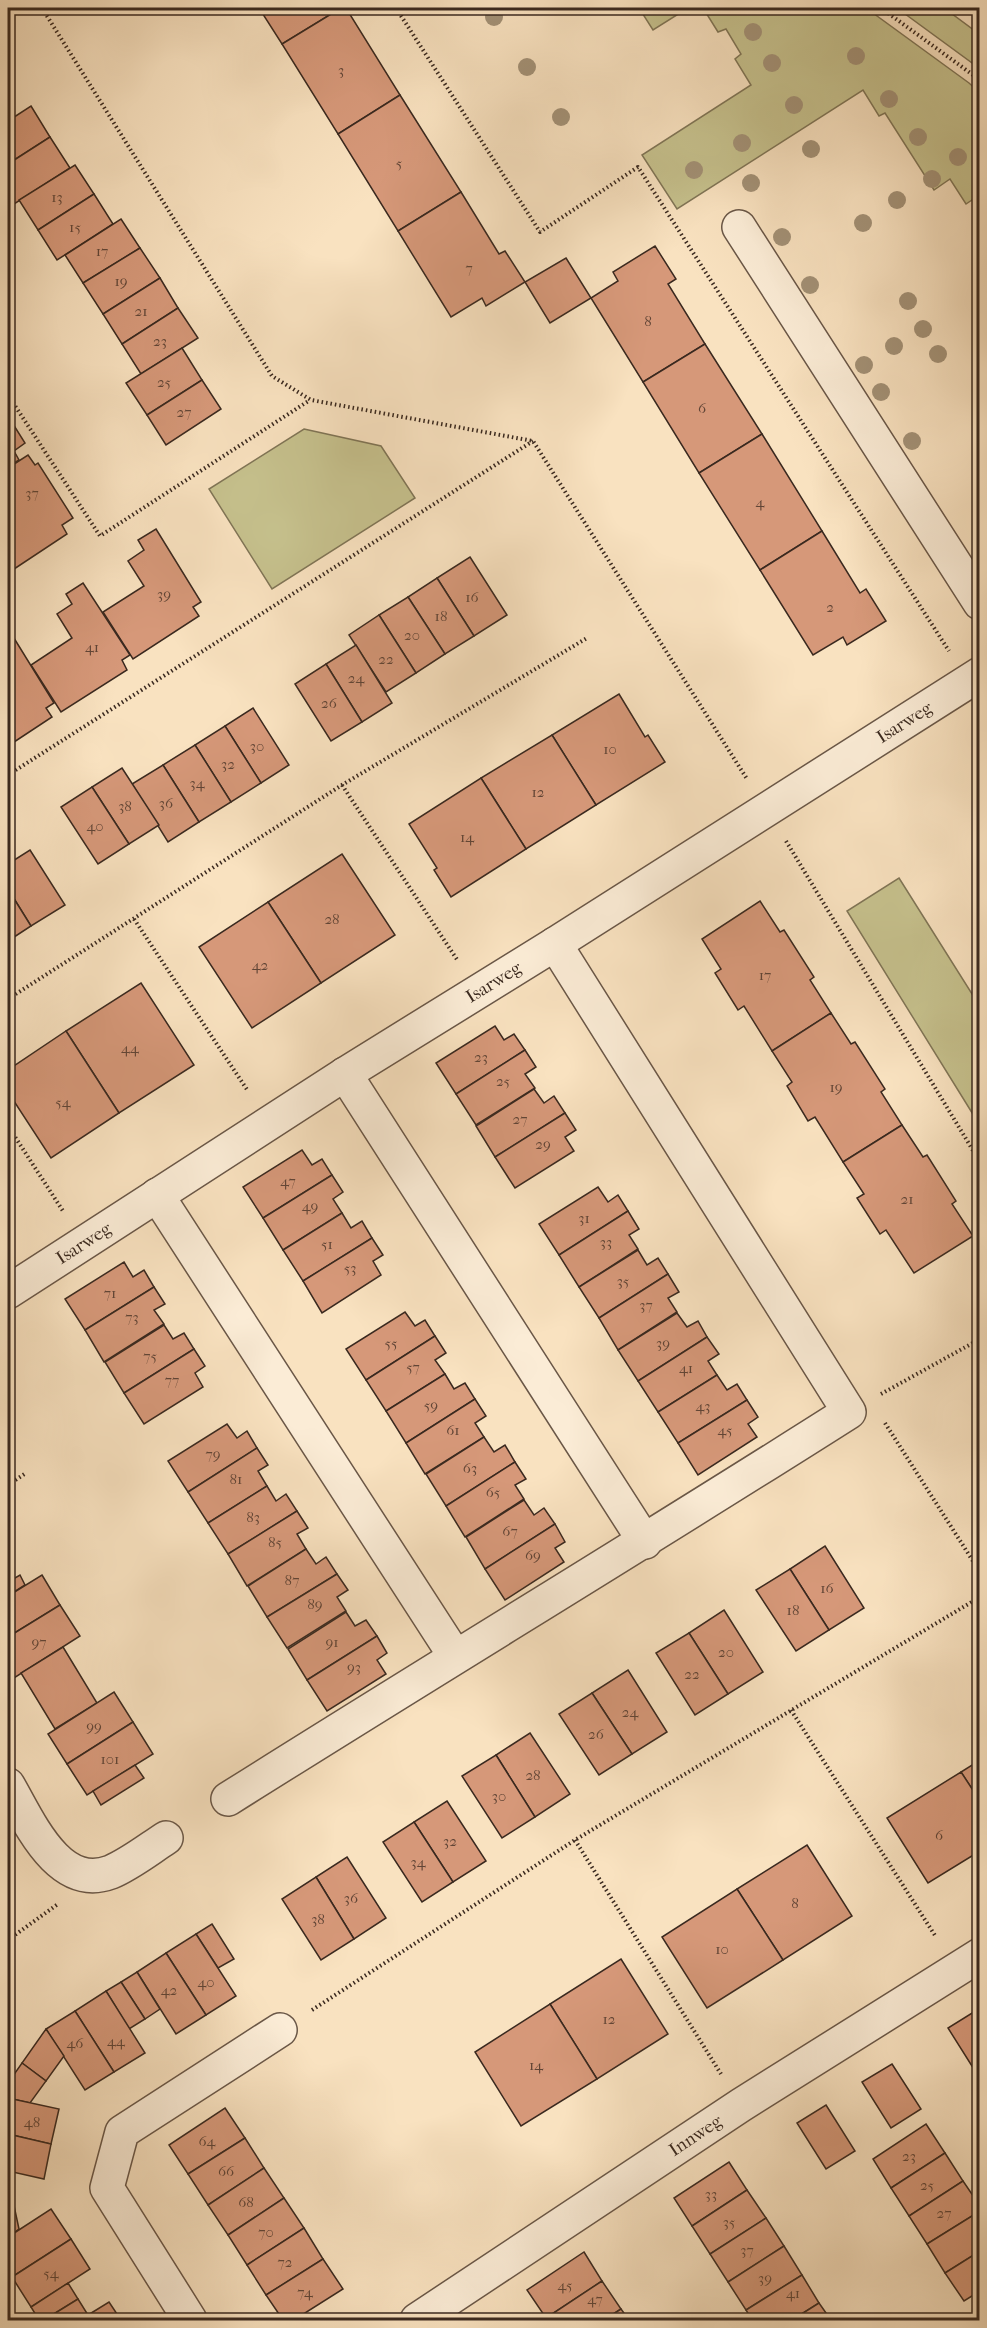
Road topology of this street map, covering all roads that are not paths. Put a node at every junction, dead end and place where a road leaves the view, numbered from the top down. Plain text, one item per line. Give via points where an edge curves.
1 (739, 227) dead end
2 (980, 603) edge
3 (974, 678) edge
4 (555, 944) junction
5 (345, 1074) junction
6 (157, 1195) junction
7 (8, 1292) edge
8 (645, 1542) junction
9 (455, 1656) junction
10 (8, 1785) edge
11 (228, 1799) dead end
12 (166, 1838) dead end
13 (968, 1962) edge
14 (280, 2030) road end
15 (190, 2320) edge
16 (417, 2320) edge

1 - 2 street
3 - 4 street, Isarweg
4 - 5 street, Isarweg
4 - 8 street via 860,1406
5 - 6 street, Isarweg
5 - 8 street
6 - 7 street, Isarweg
6 - 9 street
8 - 9 street
9 - 11 street
10 - 12 street via 47,1850 63,1866 81,1875 98,1876 113,1871
13 - 16 street, Innweg via 741,2105
14 - 15 street via 122,2132 107,2188

